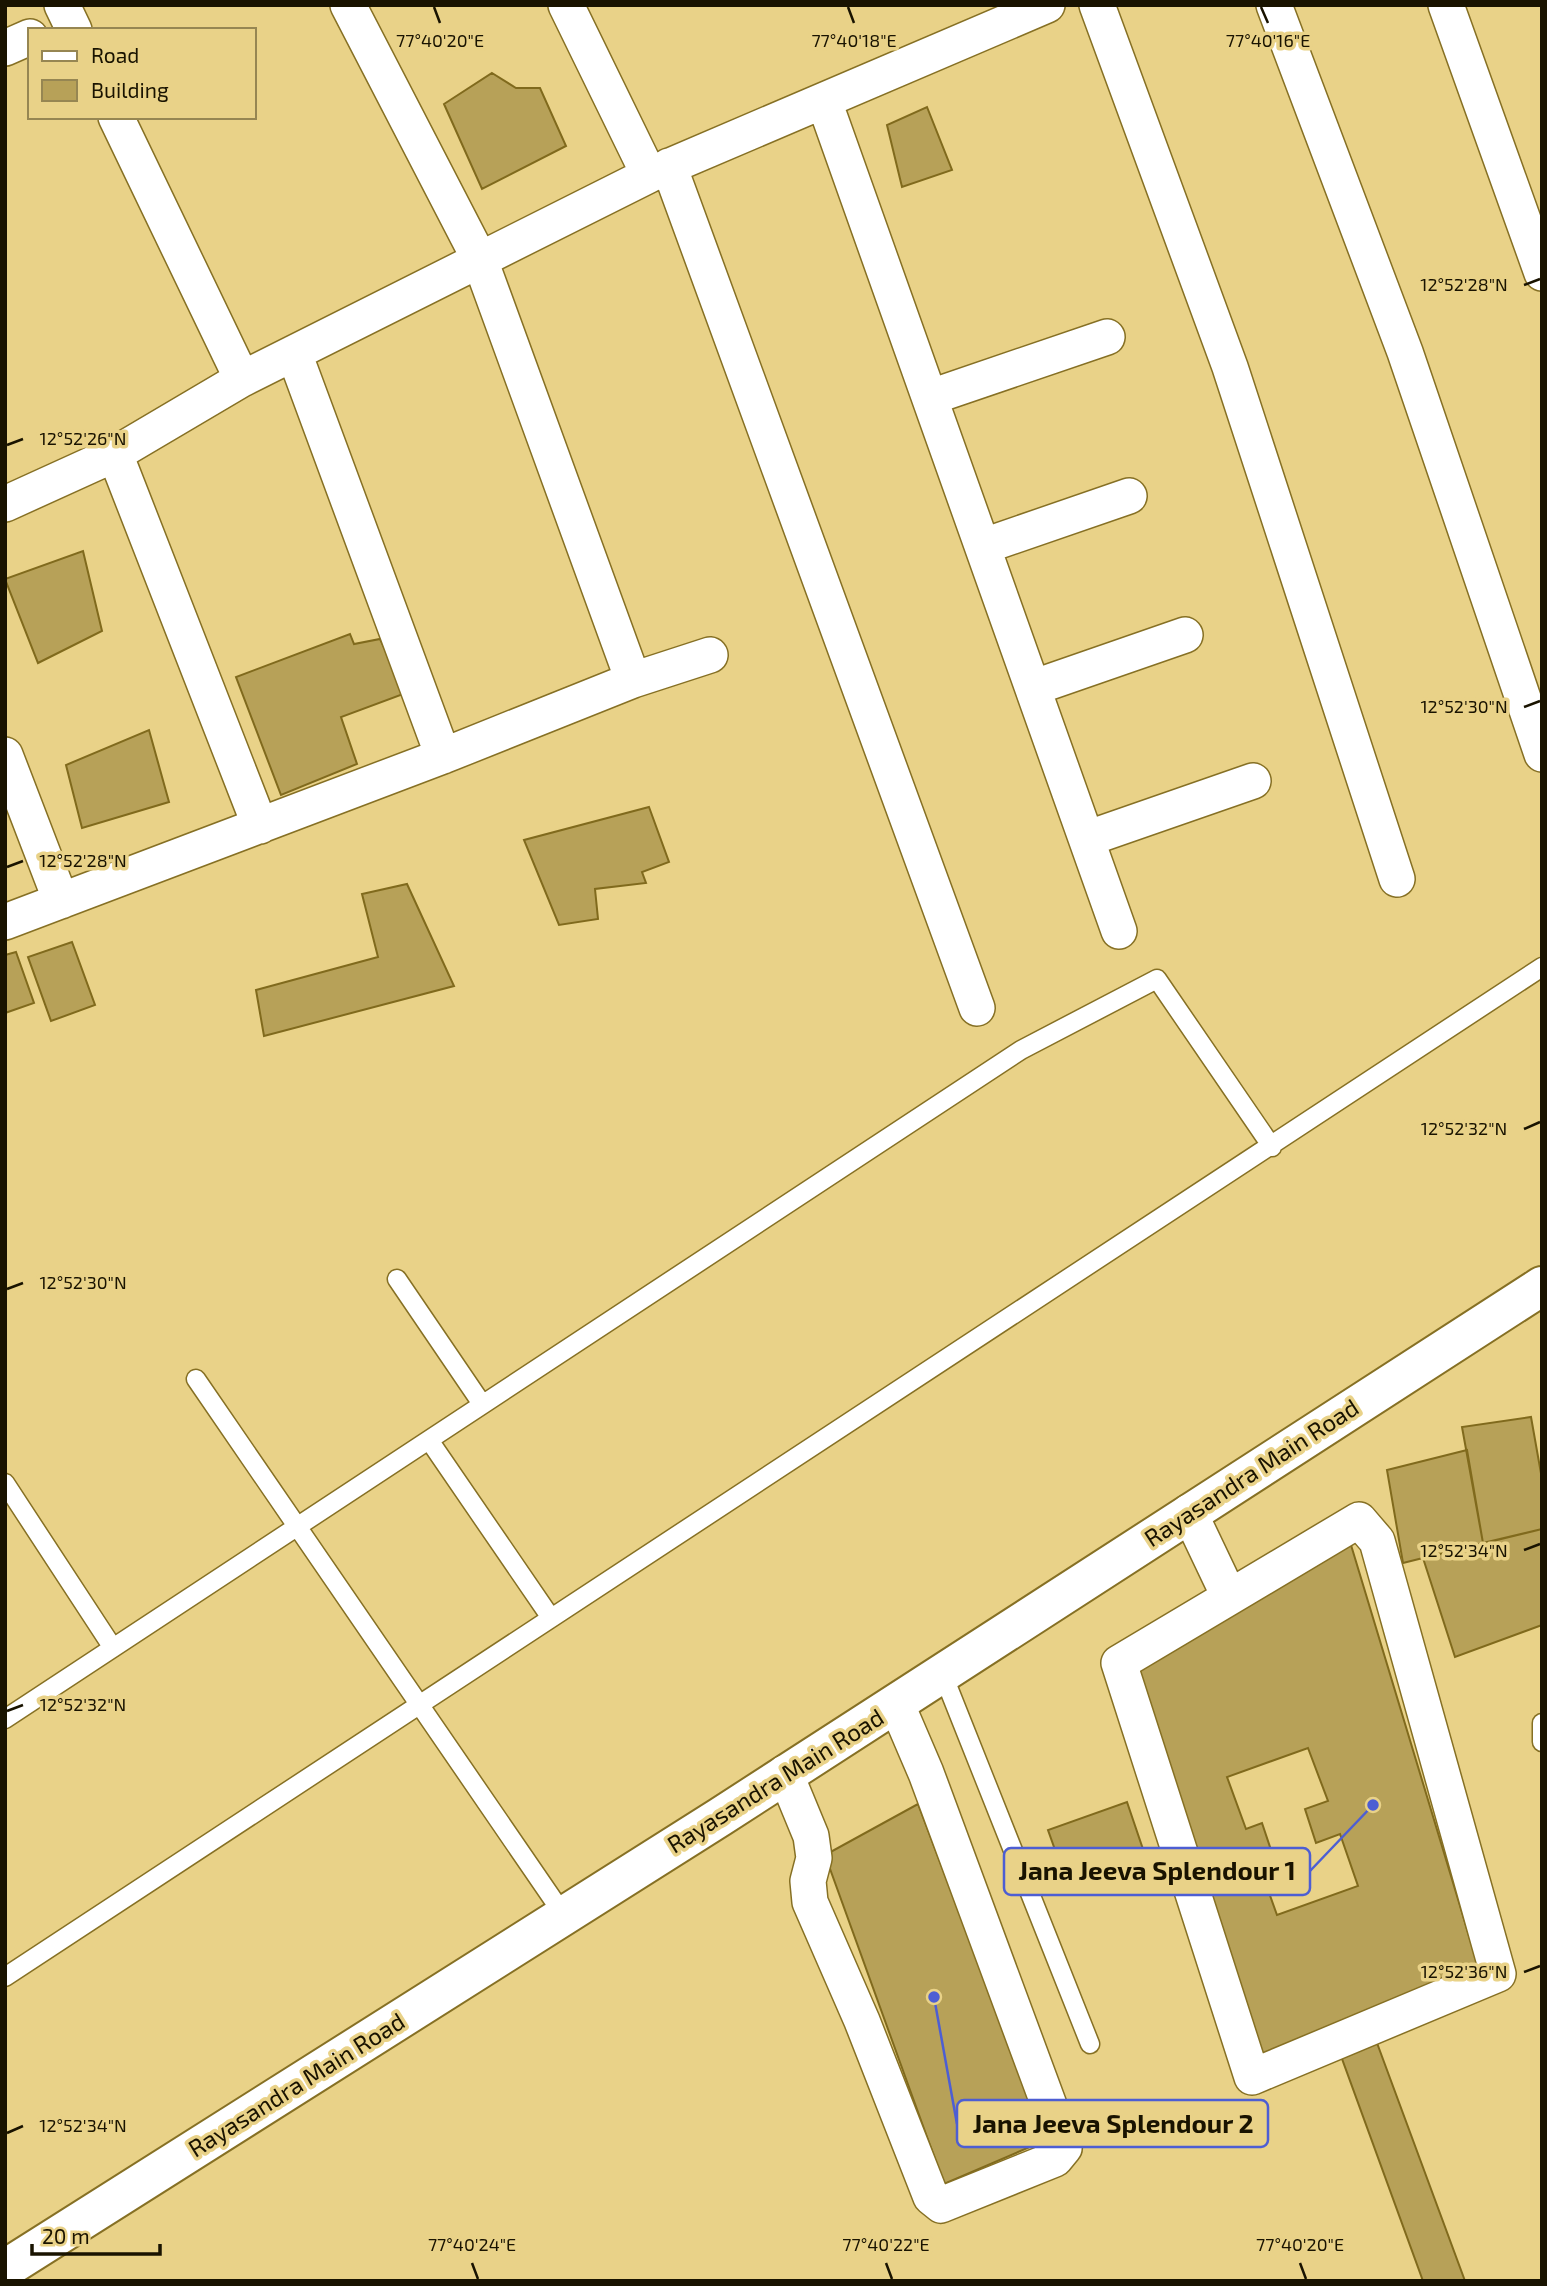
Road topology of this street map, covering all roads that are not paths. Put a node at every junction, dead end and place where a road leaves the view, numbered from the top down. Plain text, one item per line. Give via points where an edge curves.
1 (348, 5) edge
2 (566, 5) edge
3 (1097, 5) edge
4 (1275, 5) edge
5 (1446, 5) edge
6 (1025, 9) edge
7 (28, 38) edge
8 (5, 48) edge
9 (824, 101) junction
10 (117, 119) edge
11 (659, 171) junction
12 (480, 260) junction
13 (1542, 272) edge
14 (1107, 337) dead end
15 (294, 354) junction
16 (242, 379) junction
17 (931, 397) junction
18 (115, 454) junction
19 (1129, 495) dead end
20 (5, 504) edge
21 (984, 546) junction
22 (1185, 635) dead end
23 (710, 655) dead end
24 (633, 680) junction
25 (1035, 687) junction
26 (1542, 754) edge
27 (5, 755) edge
28 (443, 757) junction
29 (1253, 781) dead end
30 (260, 826) junction
31 (1089, 838) junction
32 (1396, 879) dead end
33 (61, 901) junction
34 (5, 922) edge
35 (1119, 931) dead end
36 (1542, 967) edge
37 (977, 1008) dead end
38 (1272, 1147) junction
39 (397, 1279) dead end
40 (1542, 1286) edge
41 (196, 1379) dead end
42 (482, 1404) junction
43 (429, 1440) junction
44 (5, 1483) edge
45 (1189, 1512) junction
46 (297, 1526) junction
47 (1229, 1596) junction
48 (551, 1618) junction
49 (113, 1648) junction
50 (942, 1672) junction
51 (896, 1703) junction
52 (420, 1705) junction
53 (5, 1718) edge
54 (1542, 1723) edge
55 (1542, 1742) edge
56 (785, 1773) junction
57 (563, 1914) junction
58 (5, 1977) edge
59 (1090, 2044) dead end
60 (5, 2269) edge

1 - 12 street
2 - 11 street
3 - 32 street via 1230,367
4 - 26 street via 1405,352
5 - 13 street
6 - 9 street
7 - 8 street
9 - 11 street
9 - 17 street
10 - 16 street
11 - 12 street
11 - 37 street
12 - 15 street
12 - 24 street
14 - 17 street
15 - 16 street
15 - 28 street
16 - 18 street
17 - 21 street
18 - 20 street
18 - 30 street
19 - 21 street
21 - 25 street
22 - 25 street
23 - 24 street
24 - 28 street
25 - 31 street
27 - 33 street
28 - 30 street
29 - 31 street
30 - 33 street
31 - 35 street
33 - 34 street
36 - 38 lane
38 - 42 lane via 1157,979 1021,1050
38 - 48 lane
39 - 42 lane
40 - 45 street, Rayasandra Main Road
41 - 46 lane
42 - 43 lane
43 - 46 lane
43 - 48 lane
44 - 49 lane
45 - 47 street
45 - 50 street, Rayasandra Main Road
46 - 49 lane
46 - 52 lane
47 - 47 street via 1119,1663 1252,2077 1498,1974 1377,1541 1370,1531 1359,1520
48 - 52 lane
49 - 53 lane
50 - 51 street, Rayasandra Main Road
50 - 59 lane
51 - 56 street, Rayasandra Main Road
51 - 56 street via 1060,2134 1063,2148 1055,2159 941,2205 931,2197 810,1902 811,1836
52 - 57 lane
52 - 58 lane
54 - 55 lane
56 - 57 street, Rayasandra Main Road
57 - 60 street, Rayasandra Main Road

